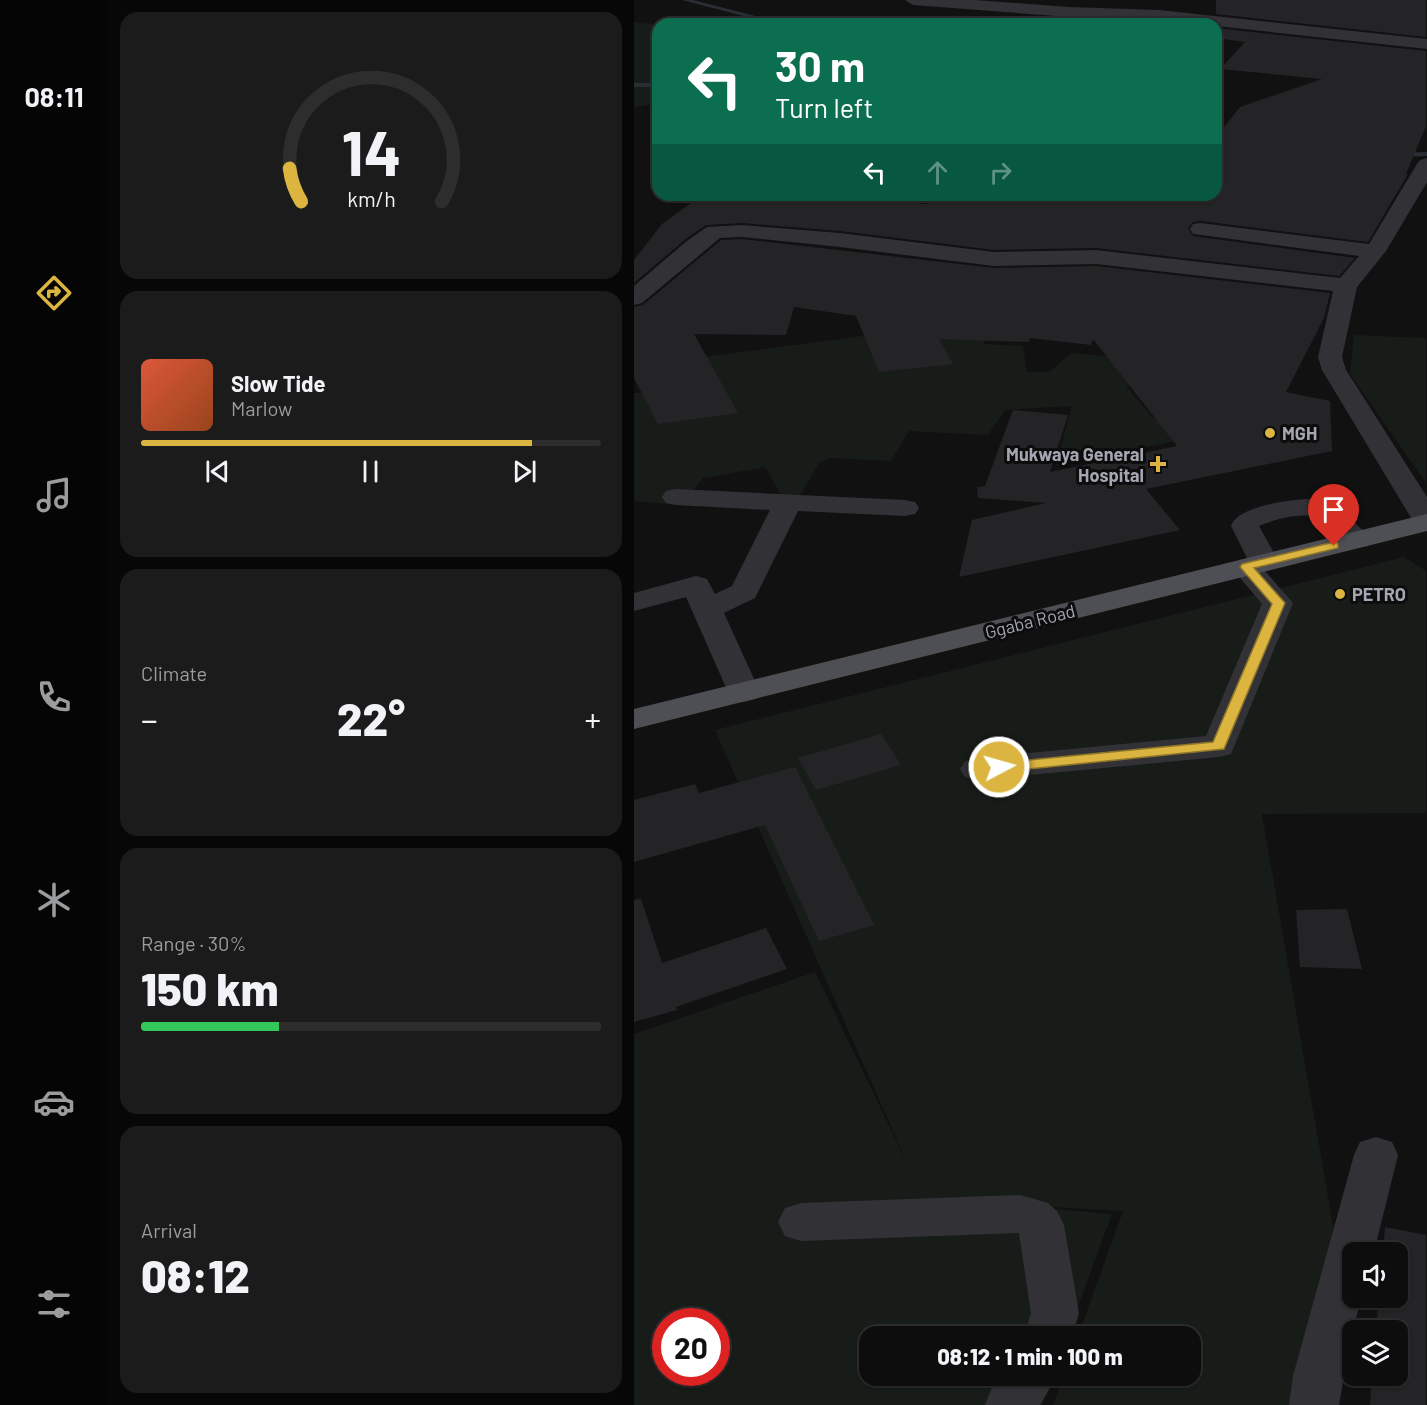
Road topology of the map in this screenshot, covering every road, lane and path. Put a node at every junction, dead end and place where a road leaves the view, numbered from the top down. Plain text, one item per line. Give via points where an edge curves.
1 (913, 0) edge
2 (1187, 18) edge
3 (1222, 22) edge
4 (1426, 44) edge
5 (1426, 164) edge
6 (1201, 229) dead end
7 (1375, 251) junction
8 (1346, 286) junction
9 (634, 298) edge
10 (676, 497) dead end
11 (788, 502) junction
12 (905, 508) dead end
13 (1426, 521) edge
14 (1358, 540) junction
15 (1255, 564) junction
16 (634, 602) edge
17 (707, 609) junction
18 (744, 692) junction
19 (634, 719) edge
20 (977, 769) dead end
21 (1376, 1155) dead end
22 (801, 1222) dead end
23 (1051, 1326) edge
24 (1024, 1386) edge
25 (1010, 1405) edge
26 (1314, 1405) edge

1 - 2 street
3 - 4 street
5 - 7 street
6 - 7 street
7 - 8 street
8 - 9 street via 1096,257 994,259 742,231 715,232
8 - 13 street via 1330,357 1334,370
10 - 11 street
11 - 12 street
11 - 17 street via 745,592
13 - 14 main road, Ggaba Road
14 - 15 main road, Ggaba Road
14 - 15 street via 1331,515 1314,507 1299,506 1246,522
15 - 18 main road, Ggaba Road
15 - 20 street via 1278,603 1219,746
16 - 17 street via 696,585
17 - 18 street
18 - 19 main road, Ggaba Road
21 - 26 street via 1318,1376
22 - 23 street via 1032,1216 1041,1225 1055,1313
24 - 25 street

